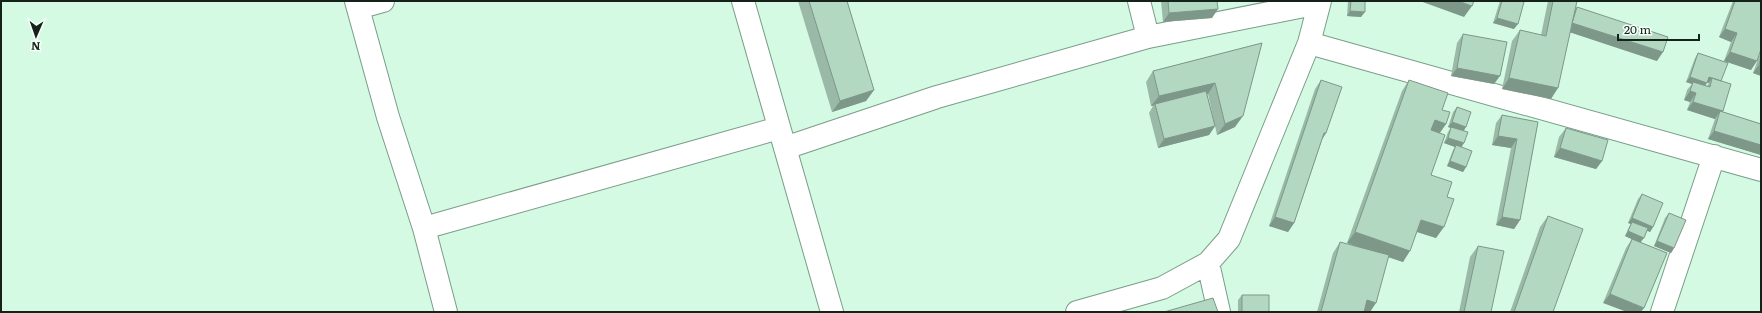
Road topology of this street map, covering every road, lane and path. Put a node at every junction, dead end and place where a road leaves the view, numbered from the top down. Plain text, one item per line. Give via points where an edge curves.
1 (383, 1) edge
2 (743, 1) edge
3 (1139, 1) edge
4 (1319, 2) edge
5 (357, 5) edge
6 (1148, 37) junction
7 (1309, 43) junction
8 (782, 138) junction
9 (1714, 156) junction
10 (1761, 170) edge
11 (424, 228) junction
12 (1208, 263) junction
13 (446, 312) edge
14 (832, 312) edge
15 (1077, 312) edge
16 (1219, 312) edge
17 (1662, 312) edge

1 - 5 street
2 - 8 street
3 - 6 street
4 - 6 street
4 - 7 street
5 - 11 street via 388,117
6 - 8 street
7 - 9 street
7 - 12 street via 1229,239
8 - 11 street
8 - 14 street
9 - 10 street
9 - 17 street
11 - 13 street
12 - 15 street via 1162,288
12 - 16 street

